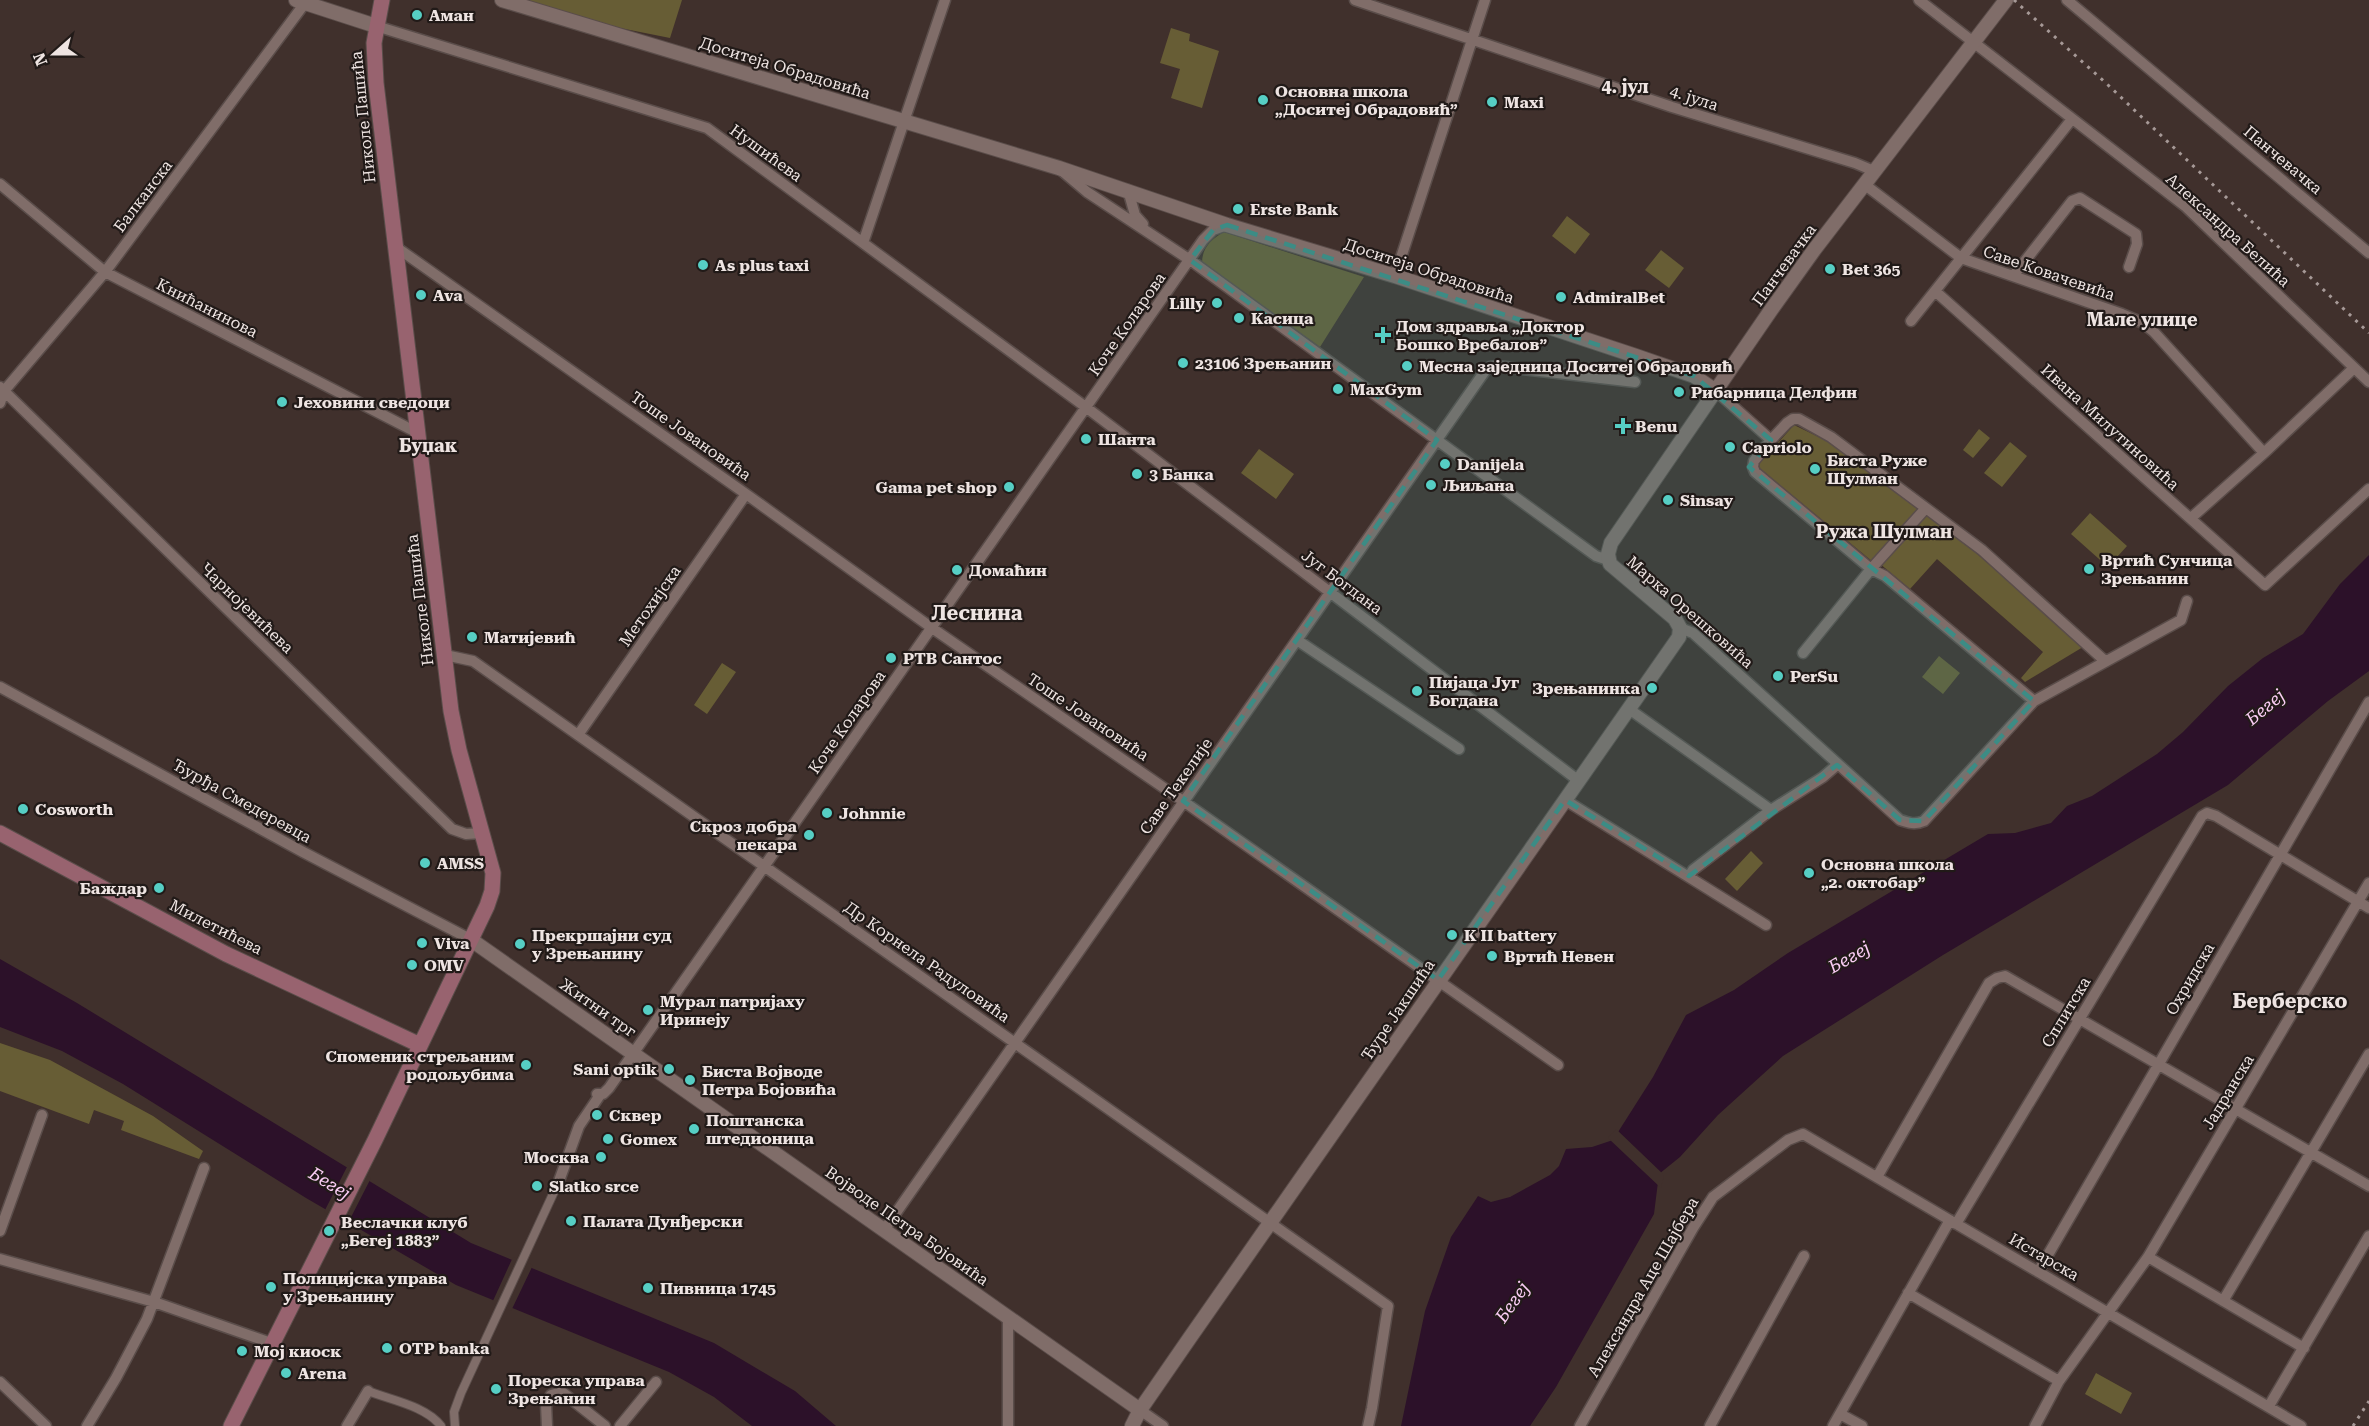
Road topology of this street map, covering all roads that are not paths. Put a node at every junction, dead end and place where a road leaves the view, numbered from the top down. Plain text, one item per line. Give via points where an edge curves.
1 (382, 0) edge
2 (502, 0) edge
3 (945, 0) edge
4 (1355, 0) edge
5 (1485, 0) edge
6 (1919, 0) edge
7 (2006, 0) edge
8 (2067, 0) edge
9 (301, 1) edge
10 (376, 26) junction
11 (1472, 39) junction
12 (1973, 44) junction
13 (2072, 119) junction
14 (905, 121) junction
15 (1059, 168) junction
16 (1874, 171) junction
17 (0, 184) edge
18 (1864, 184) junction
19 (1128, 190) junction
20 (1227, 225) junction
21 (1150, 233) junction
22 (863, 243) junction
23 (396, 247) junction
24 (2369, 253) edge
25 (1961, 258) junction
26 (1190, 260) junction
27 (2128, 267) dead end
28 (105, 272) junction
29 (2014, 275) junction
30 (1395, 276) junction
31 (1935, 291) junction
32 (1911, 321) dead end
33 (2354, 368) junction
34 (1635, 382) dead end
35 (2369, 382) edge
36 (2, 389) edge
37 (1716, 391) junction
38 (0, 403) edge
39 (1087, 408) junction
40 (418, 433) junction
41 (1437, 440) junction
42 (1771, 441) junction
43 (2264, 453) junction
44 (2369, 489) edge
45 (746, 494) junction
46 (1926, 508) junction
47 (2191, 518) junction
48 (1608, 560) junction
49 (1872, 569) junction
50 (1330, 592) junction
51 (2187, 601) dead end
52 (932, 628) junction
53 (1680, 628) junction
54 (1296, 640) junction
55 (1803, 653) dead end
56 (445, 655) junction
57 (2105, 661) junction
58 (0, 687) edge
59 (2034, 701) junction
60 (2369, 702) edge
61 (1629, 709) junction
62 (578, 735) junction
63 (1460, 749) dead end
64 (1837, 765) junction
65 (1579, 781) junction
66 (1565, 800) junction
67 (1183, 801) junction
68 (1771, 810) junction
69 (0, 833) edge
70 (482, 833) junction
71 (2280, 854) junction
72 (764, 866) junction
73 (1689, 876) junction
74 (2369, 883) edge
75 (2358, 901) junction
76 (2369, 908) edge
77 (1766, 925) dead end
78 (470, 939) junction
79 (1438, 980) junction
80 (2080, 1018) junction
81 (1015, 1042) junction
82 (420, 1045) junction
83 (632, 1052) junction
84 (2369, 1054) edge
85 (2158, 1064) junction
86 (1558, 1065) dead end
87 (2236, 1109) junction
88 (42, 1115) dead end
89 (1803, 1134) joint
90 (2311, 1152) junction
91 (204, 1167) dead end
92 (1877, 1177) junction
93 (559, 1181) joint
94 (2369, 1186) edge
95 (1270, 1222) junction
96 (1953, 1222) junction
97 (884, 1230) junction
98 (0, 1231) edge
99 (2369, 1236) edge
100 (1804, 1256) dead end
101 (2148, 1257) junction
102 (0, 1259) edge
103 (2038, 1272) junction
104 (1908, 1293) junction
105 (2223, 1300) junction
106 (154, 1302) junction
107 (2109, 1313) junction
108 (1008, 1317) junction
109 (271, 1343) junction
110 (2304, 1348) junction
111 (2059, 1381) junction
112 (0, 1382) edge
113 (656, 1382) dead end
114 (368, 1391) joint
115 (2269, 1406) junction
116 (1140, 1410) junction
117 (1840, 1414) junction
118 (46, 1426) edge
119 (87, 1426) edge
120 (231, 1426) edge
121 (346, 1426) edge
122 (441, 1426) edge
123 (455, 1426) edge
124 (547, 1426) edge
125 (606, 1426) edge
126 (620, 1426) edge
127 (1008, 1426) edge
128 (1132, 1426) edge
129 (1163, 1426) edge
130 (1368, 1426) edge
131 (1580, 1426) edge
132 (1710, 1426) edge
133 (1833, 1426) edge
134 (1862, 1426) edge
135 (2035, 1426) edge
136 (2301, 1426) edge

1 - 10 main road, Николе Пашића
2 - 14 street, Доситеја Обрадовића
3 - 14 street
4 - 11 street, 4. јула
5 - 11 street
6 - 12 street, Александра Белића
7 - 12 street, Панчевачка
8 - 24 street, Панчевачка
9 - 10 street
9 - 28 street, Балканска
10 - 22 street, Нушићева via 707,128
10 - 23 main road, Николе Пашића via 375,69
11 - 16 street, 4. јула
11 - 30 street
12 - 13 street, Александра Белића
12 - 16 street, Панчевачка
13 - 25 street
13 - 33 street, Александра Белића via 2185,206
14 - 15 street, Доситеја Обрадовића
14 - 22 street
15 - 19 street, Доситеја Обрадовића
15 - 21 street, Доситеја Обрадовића via 1087,192
16 - 18 street, Панчевачка
17 - 28 street, Книћанинова
18 - 25 street, Саве Ковачевића
18 - 37 street, Панчевачка
19 - 20 street, Доситеја Обрадовића
19 - 21 street via 1135,215
20 - 26 street, Коче Коларова via 1208,235
20 - 30 street, Доситеја Обрадовића
21 - 26 street
22 - 39 street, Нушићева
23 - 40 main road, Николе Пашића
23 - 45 street, Тоше Јовановића
25 - 29 street, Саве Ковачевића
25 - 31 street
26 - 39 street, Коче Коларова
26 - 41 street
27 - 29 street via 2137,244 2136,234 2080,198 2072,201
28 - 36 street, Балканска
28 - 40 street, Книћанинова
29 - 43 street, Саве Ковачевића via 2143,323
30 - 37 street, Доситеја Обрадовића via 1694,376
31 - 32 street
31 - 47 street, Ивана Милутиновића
33 - 35 street, Александра Белића
33 - 43 street
34 - 41 street, Саве Текелије via 1490,367
36 - 38 street, Балканска
36 - 70 street, Чарнојевићева via 452,829 466,834
37 - 42 street
37 - 48 street, Панчевачка via 1611,543
39 - 50 street, Југ Богдана
39 - 52 street, Коче Коларова
40 - 56 main road, Николе Пашића
41 - 48 street, Марка Орешковића
41 - 50 street, Саве Текелије
42 - 46 street via 1786,423 1800,419 1831,437
42 - 49 street via 1754,461 1755,472
43 - 47 street
44 - 47 street, Ивана Милутиновића via 2265,585
45 - 52 street, Тоше Јовановића
45 - 62 street, Метохијска
46 - 49 street
46 - 57 street via 1982,550
48 - 53 street, Марка Орешковића via 1618,573 1675,619
49 - 55 street
49 - 59 street
50 - 54 street, Саве Текелије
50 - 65 street, Југ Богдана
51 - 57 street via 2181,620
52 - 67 street, Тоше Јовановића
52 - 72 street, Коче Коларова
53 - 61 street, Ђуре Јакшића via 1679,637
53 - 64 street, Марка Орешковића via 1693,633
54 - 63 street
54 - 67 street, Саве Текелије
56 - 62 street, Др Корнела Радуловића via 473,661
56 - 70 main road, Николе Пашића via 459,750
57 - 59 street
58 - 78 street, Ђурђа Смедеревца
59 - 64 street, Марка Орешковића via 1924,821 1917,824 1900,820
60 - 71 street, Охридска
61 - 65 street, Ђуре Јакшића
61 - 68 street
62 - 72 street, Др Корнела Радуловића
64 - 68 street
65 - 66 street, Ђуре Јакшића
66 - 73 street
66 - 79 street, Ђуре Јакшића
67 - 79 street, Тоше Јовановића
67 - 81 street, Саве Текелије
68 - 73 street
69 - 82 main road, Милетићева via 226,954
70 - 78 main road, Николе Пашића via 493,883 487,906
71 - 75 street
71 - 80 street, Сплитска via 2216,816 2202,816
71 - 85 street, Охридска
72 - 81 street, Др Корнела Радуловића
72 - 83 street, Коче Коларова
73 - 77 street
74 - 75 street, Јадранска
75 - 76 street
75 - 87 street, Јадранска
78 - 82 main road, Николе Пашића
78 - 83 street, Житни трг
79 - 86 street, Тоше Јовановића
79 - 95 street, Ђуре Јакшића
80 - 85 street
80 - 92 street via 2009,977 2001,976 1989,983
80 - 96 street, Сплитска
81 - 95 street, Др Корнела Радуловића
81 - 97 street, Саве Текелије
82 - 109 main road, Николе Пашића
83 - 93 street, Житни трг via 579,1126
83 - 97 street, Војводе Петра Бојовића
84 - 90 street
85 - 87 street
85 - 103 street, Охридска
87 - 90 street
87 - 101 street, Јадранска
88 - 98 street
89 - 92 street, Истарска
89 - 131 street, Александра Аце Шајбера via 1788,1140 1713,1197
90 - 94 street
90 - 105 street
91 - 106 street
92 - 96 street, Истарска
93 - 123 street, Житни трг via 490,1327 454,1412
95 - 116 street, Ђуре Јакшића
95 - 130 street, Др Корнела Радуловића via 1388,1306
96 - 103 street, Истарска
96 - 104 street, Сплитска
97 - 108 street, Војводе Петра Бојовића
99 - 110 street
100 - 132 street
101 - 105 street
101 - 107 street, Јадранска
102 - 106 street
103 - 107 street, Истарска
104 - 111 street
104 - 117 street, Сплитска
105 - 110 street
106 - 109 street
106 - 119 street via 117,1378
107 - 111 street, Јадранска
107 - 115 street, Истарска
108 - 116 street, Војводе Петра Бојовића
108 - 127 street
109 - 120 main road, Николе Пашића
110 - 115 street
111 - 135 street, Јадранска
112 - 118 street
113 - 126 street
114 - 121 street
114 - 122 street via 429,1415
115 - 136 street, Истарска
116 - 128 street, Ђуре Јакшића
116 - 129 street, Војводе Петра Бојовића
117 - 133 street, Сплитска
117 - 134 street
124 - 125 street via 546,1404 551,1395 562,1392

